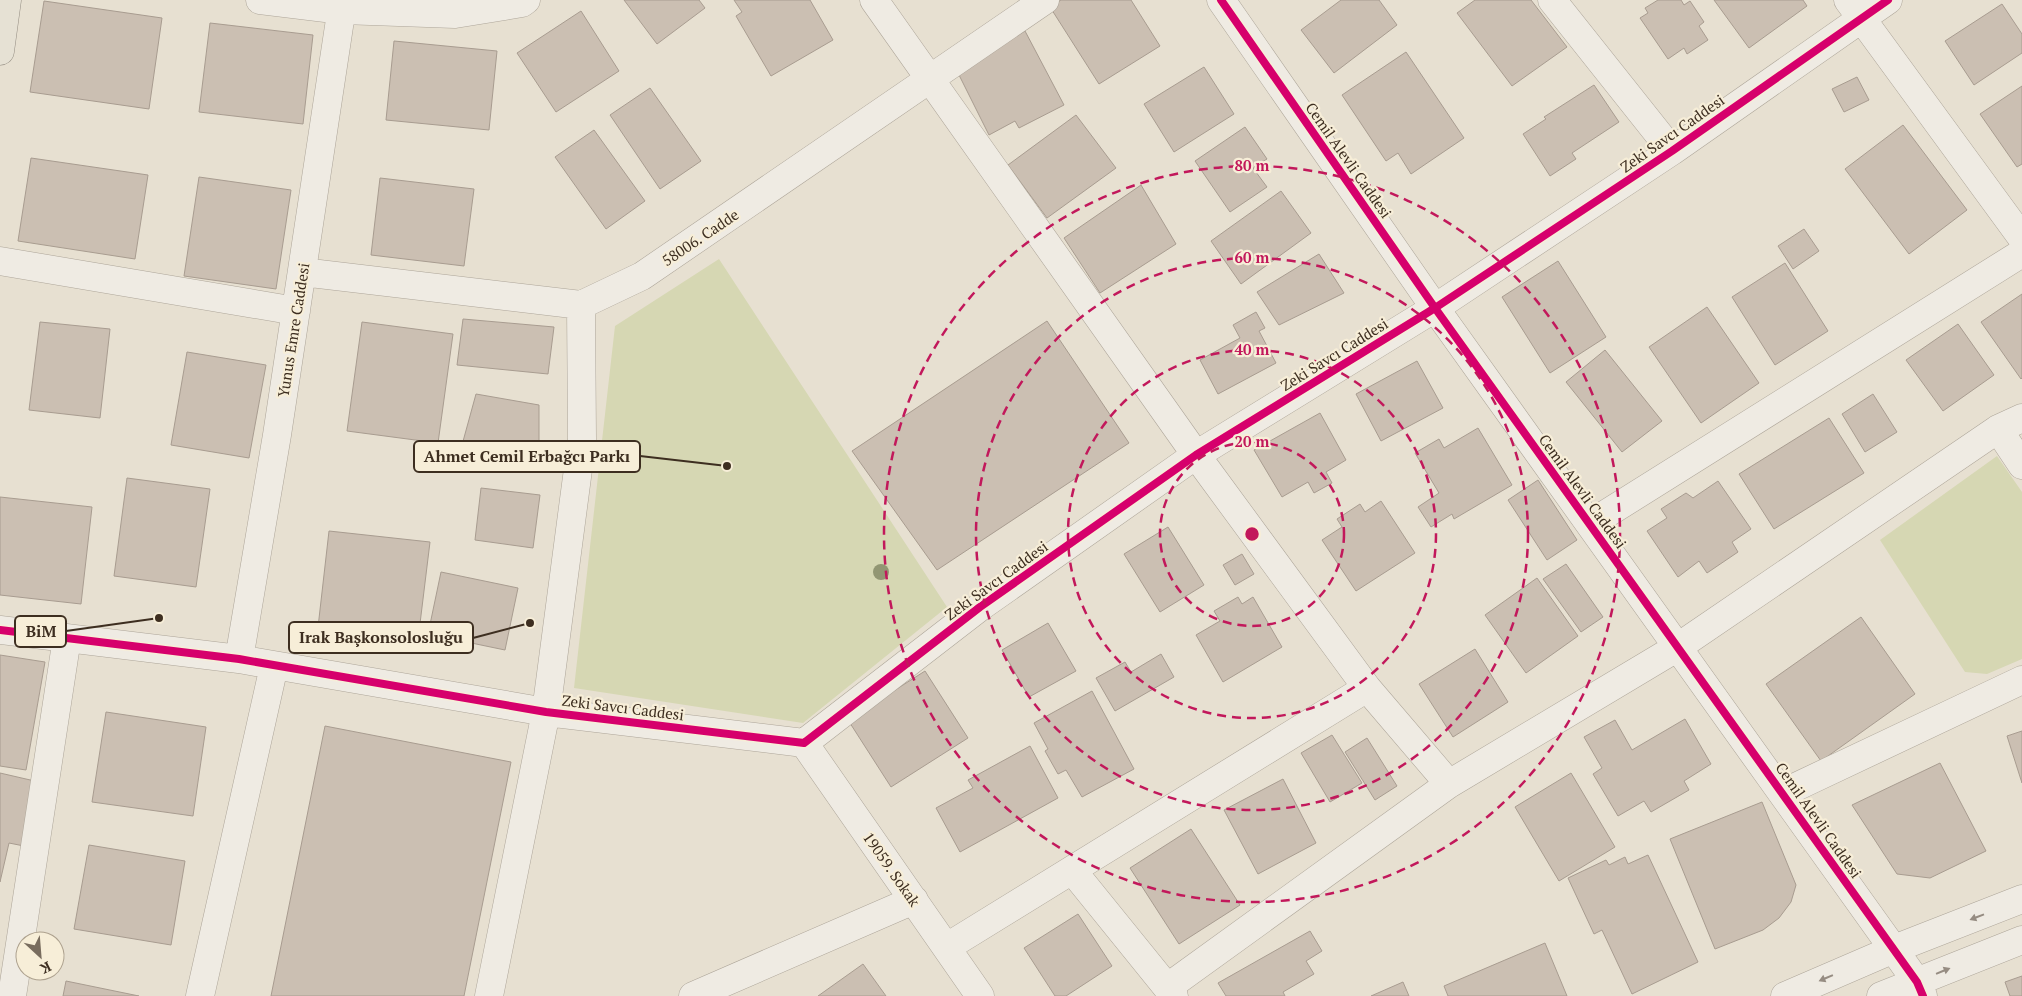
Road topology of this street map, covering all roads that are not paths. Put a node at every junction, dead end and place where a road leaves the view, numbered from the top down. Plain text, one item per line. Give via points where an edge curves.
1 (7, 0) edge
2 (260, 0) edge
3 (526, 0) edge
4 (874, 0) edge
5 (1045, 0) edge
6 (1221, 0) edge
7 (1552, 0) edge
8 (1888, 0) edge
9 (343, 5) edge
10 (1855, 9) edge
11 (0, 51) edge
12 (931, 79) junction
13 (1672, 151) junction
14 (2022, 238) edge
15 (2022, 253) edge
16 (0, 261) edge
17 (302, 272) junction
18 (581, 305) junction
19 (1435, 308) junction
20 (296, 311) junction
21 (2022, 418) edge
22 (1998, 430) junction
23 (1196, 455) junction
24 (2022, 465) edge
25 (1590, 524) junction
26 (0, 630) edge
27 (67, 638) junction
28 (1678, 647) junction
29 (239, 660) junction
30 (274, 666) junction
31 (2022, 680) edge
32 (1367, 688) junction
33 (546, 712) junction
34 (804, 743) junction
35 (1449, 784) junction
36 (1783, 793) junction
37 (1072, 870) junction
38 (2022, 899) edge
39 (914, 900) junction
40 (2022, 940) edge
41 (947, 947) junction
42 (1894, 949) junction
43 (1920, 989) edge
44 (1171, 991) edge
45 (12, 996) edge
46 (200, 996) edge
47 (490, 996) edge
48 (693, 996) edge
49 (980, 996) edge
50 (1785, 996) edge
51 (1881, 996) edge

1 - 11 main road
2 - 9 street
3 - 9 street via 455,14
4 - 12 street
5 - 12 street, 58006. Cadde
6 - 19 street, Cemil Alevli Caddesi
7 - 13 street
8 - 10 street, Zeki Savcı Caddesi
9 - 17 street, Yunus Emre Caddesi
10 - 13 street, Zeki Savcı Caddesi
10 - 14 street
12 - 18 street, 58006. Cadde via 642,276
12 - 23 street
13 - 19 street, Zeki Savcı Caddesi
15 - 25 street
16 - 20 street
17 - 18 street
17 - 20 street, Yunus Emre Caddesi
18 - 33 street via 582,438
19 - 23 street, Zeki Savcı Caddesi
19 - 25 street, Cemil Alevli Caddesi
20 - 29 street, Yunus Emre Caddesi
21 - 22 street
22 - 24 street
22 - 28 street
23 - 32 street
23 - 34 street, Zeki Savcı Caddesi via 980,607
25 - 28 street, Cemil Alevli Caddesi
26 - 27 street, Zeki Savcı Caddesi
27 - 29 street, Zeki Savcı Caddesi
27 - 45 street
28 - 35 street
28 - 36 street, Cemil Alevli Caddesi
29 - 30 street, Zeki Savcı Caddesi
30 - 33 street, Zeki Savcı Caddesi
30 - 46 street
31 - 36 street
32 - 35 street
32 - 37 street
33 - 34 street, Zeki Savcı Caddesi
33 - 47 street
34 - 39 street, 19059. Sokak
35 - 44 street
36 - 42 street, Cemil Alevli Caddesi
37 - 41 street
37 - 44 street
38 -> 42 street
39 - 41 street, 19059. Sokak
39 - 48 street
43 -> 40 street
41 - 49 street, 19059. Sokak
42 - 43 street, Cemil Alevli Caddesi
42 -> 50 street
43 - 51 street

